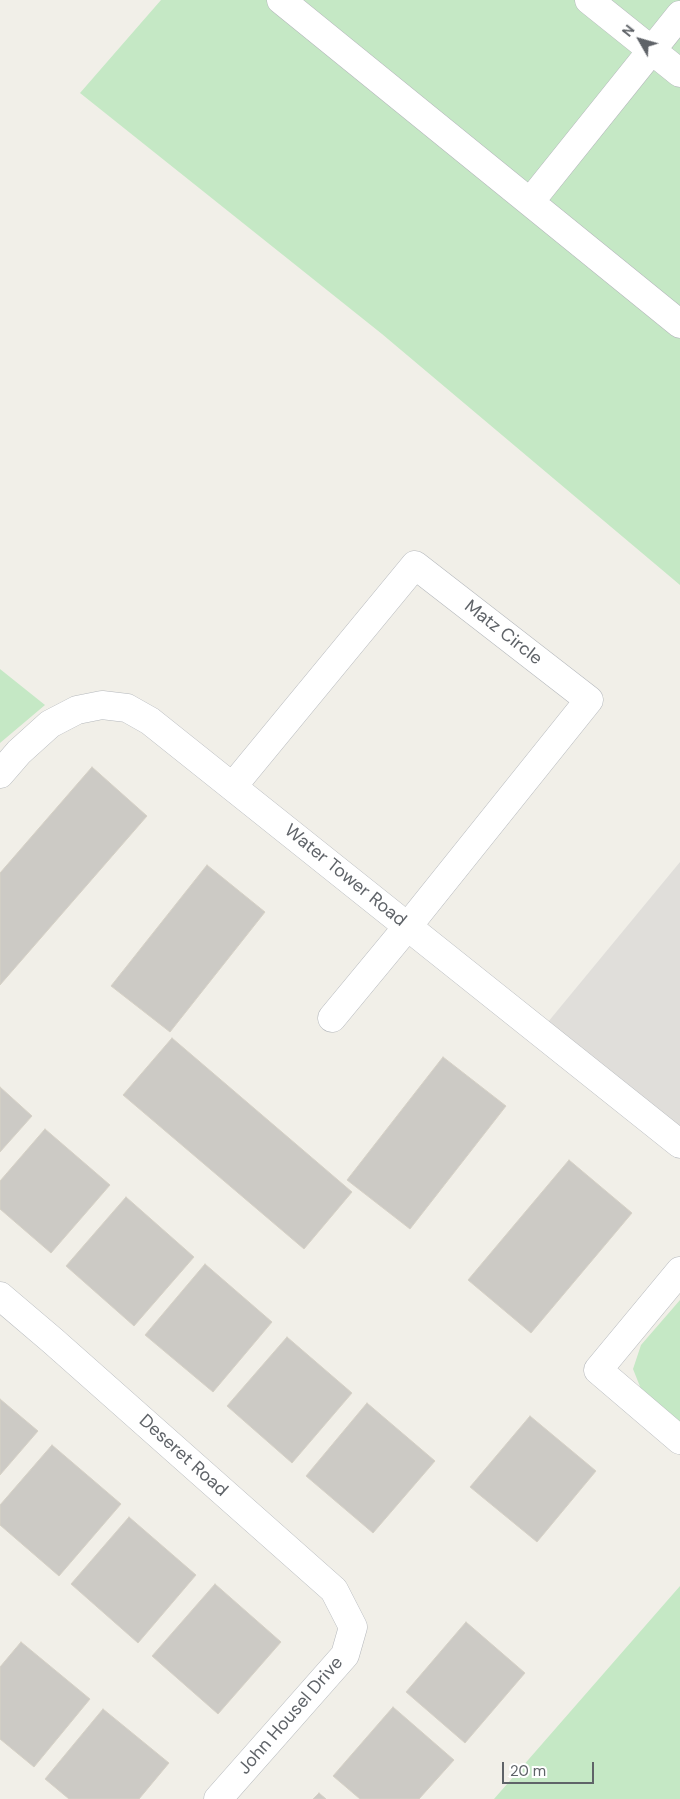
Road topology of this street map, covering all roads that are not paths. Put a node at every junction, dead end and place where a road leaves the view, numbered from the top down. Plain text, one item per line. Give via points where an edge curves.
1 (281, 0) edge
2 (589, 0) edge
3 (680, 15) edge
4 (652, 50) junction
5 (680, 74) edge
6 (530, 202) junction
7 (680, 324) edge
8 (0, 774) edge
9 (233, 786) junction
10 (408, 926) junction
11 (332, 1018) dead end
12 (680, 1144) edge
13 (680, 1271) edge
14 (0, 1296) edge
15 (680, 1440) edge
16 (353, 1627) joint
17 (218, 1799) edge

1 - 6 street
2 - 4 street
3 - 4 street
4 - 5 street
4 - 6 street
6 - 7 street
8 - 9 street, Water Tower Road via 50,724 77,710 102,705 127,708 150,721
9 - 10 street, Water Tower Road
9 - 10 street, Matz Circle via 415,565 588,700
10 - 11 street
10 - 12 street, Water Tower Road
13 - 15 street via 598,1370
14 - 16 street, Deseret Road via 334,1590
16 - 17 street, John Housel Drive via 345,1655

